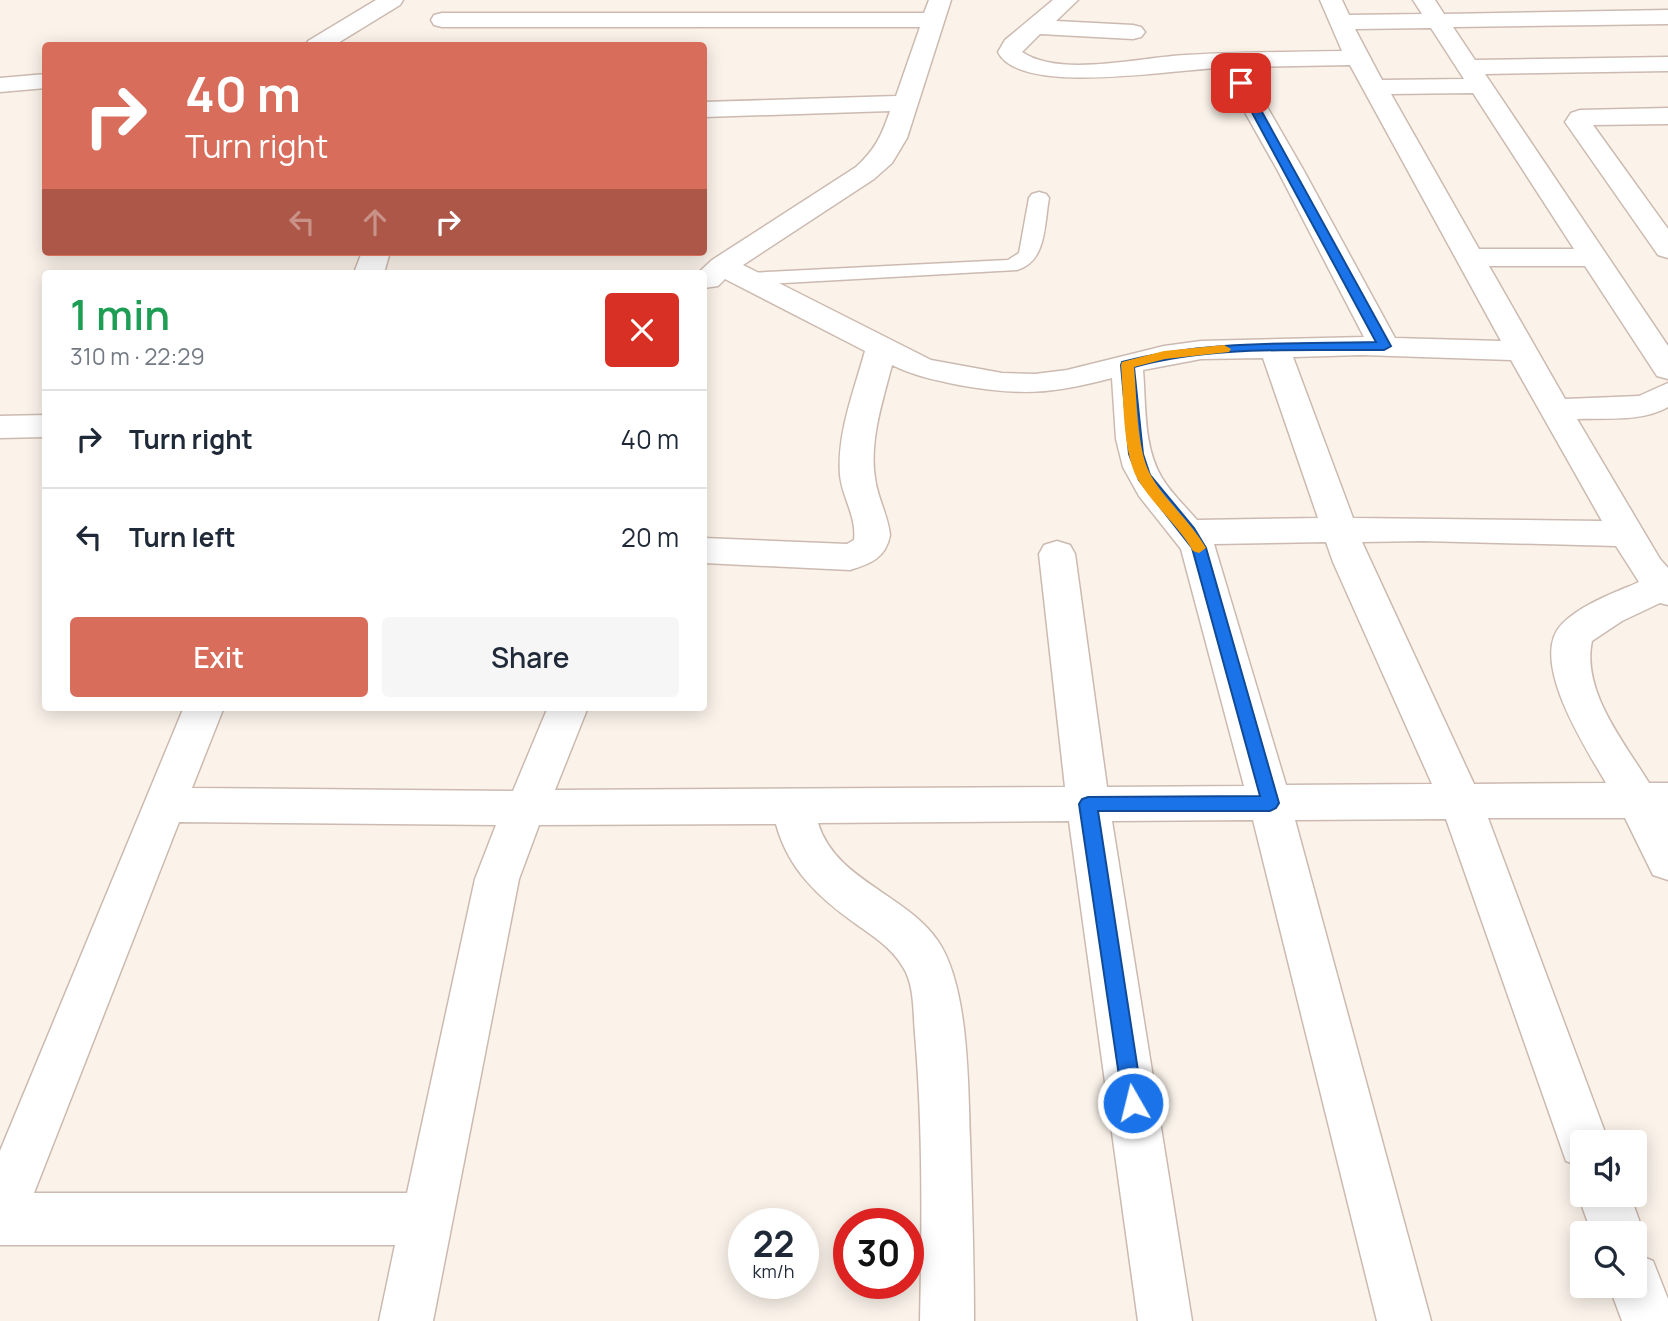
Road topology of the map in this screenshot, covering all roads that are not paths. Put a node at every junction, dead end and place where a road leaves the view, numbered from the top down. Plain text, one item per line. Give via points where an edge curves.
1 (392, 0) edge
2 (1067, 0) edge
3 (444, 10) edge
4 (558, 10) edge
5 (937, 10) edge
6 (1431, 10) edge
7 (1336, 11) edge
8 (1668, 17) edge
9 (1036, 27) junction
10 (1133, 32) dead end
11 (323, 42) edge
12 (434, 42) edge
13 (549, 42) edge
14 (1358, 58) junction
15 (1228, 61) junction
16 (1668, 64) edge
17 (1476, 77) junction
18 (42, 81) edge
19 (0, 85) edge
20 (1374, 87) junction
21 (906, 103) junction
22 (707, 109) edge
23 (1668, 116) edge
24 (1039, 198) dead end
25 (1668, 249) edge
26 (1595, 257) junction
27 (1470, 258) junction
28 (725, 277) edge
29 (1384, 346) junction
30 (881, 347) junction
31 (1275, 349) junction
32 (1522, 351) junction
33 (1127, 365) junction
34 (1668, 369) edge
35 (1668, 393) edge
36 (1555, 410) junction
37 (42, 426) edge
38 (0, 427) edge
39 (1340, 531) junction
40 (1189, 532) junction
41 (1627, 534) junction
42 (707, 551) edge
43 (1057, 554) dead end
44 (1661, 578) edge
45 (202, 711) edge
46 (567, 711) edge
47 (1653, 800) edge
48 (1461, 802) junction
49 (1270, 803) junction
50 (1088, 804) junction
51 (164, 805) junction
52 (792, 806) junction
53 (525, 808) junction
54 (1668, 862) edge
55 (1579, 1130) edge
56 (0, 1216) edge
57 (427, 1219) junction
58 (1641, 1298) edge
59 (406, 1321) edge
60 (947, 1321) edge
61 (1166, 1321) edge
62 (1404, 1321) edge
63 (1649, 1321) edge

1 - 11 street
2 - 9 street
3 - 4 street
3 - 12 street
4 - 5 street
4 - 13 street
5 - 21 street
6 - 7 street
6 - 8 street
6 - 17 street
7 - 14 street
9 - 10 street
9 - 15 street via 1010,52 1021,63 1088,71
14 - 15 street
14 - 20 street
15 - 29 street
16 - 17 street
17 - 20 street
17 - 26 street
18 - 19 street
20 - 27 street
21 - 22 street
21 - 28 street via 883,158
23 - 25 street via 1589,117 1578,122
24 - 28 lane via 1029,254 1023,262 1010,266
26 - 27 street
26 - 34 street
27 - 32 street
28 - 30 street
29 - 31 street
29 - 32 street
30 - 33 street via 922,368 1002,383 1067,380
30 - 42 street via 858,447 857,475 872,528 872,541 863,552 850,557
31 - 33 street via 1201,350
31 - 39 street
32 - 36 street
33 - 40 street via 1136,454 1144,477
35 - 36 street via 1646,405
36 - 41 street
37 - 38 street
39 - 40 street
39 - 41 street via 1484,529
39 - 48 street
40 - 49 street via 1199,548
41 - 44 street
43 - 50 street
44 - 47 street via 1574,634 1570,655 1574,682 1587,714
45 - 51 street
46 - 53 street via 545,771
47 - 48 street
47 - 54 street
48 - 49 street
48 - 55 street
49 - 50 street
49 - 62 street
50 - 52 street
50 - 61 street
51 - 53 street
51 - 56 street
52 - 53 street
52 - 60 street via 803,845 824,872 900,930 922,956 934,986 943,1077
53 - 57 street via 497,879
56 - 57 street
57 - 59 street
58 - 63 street

